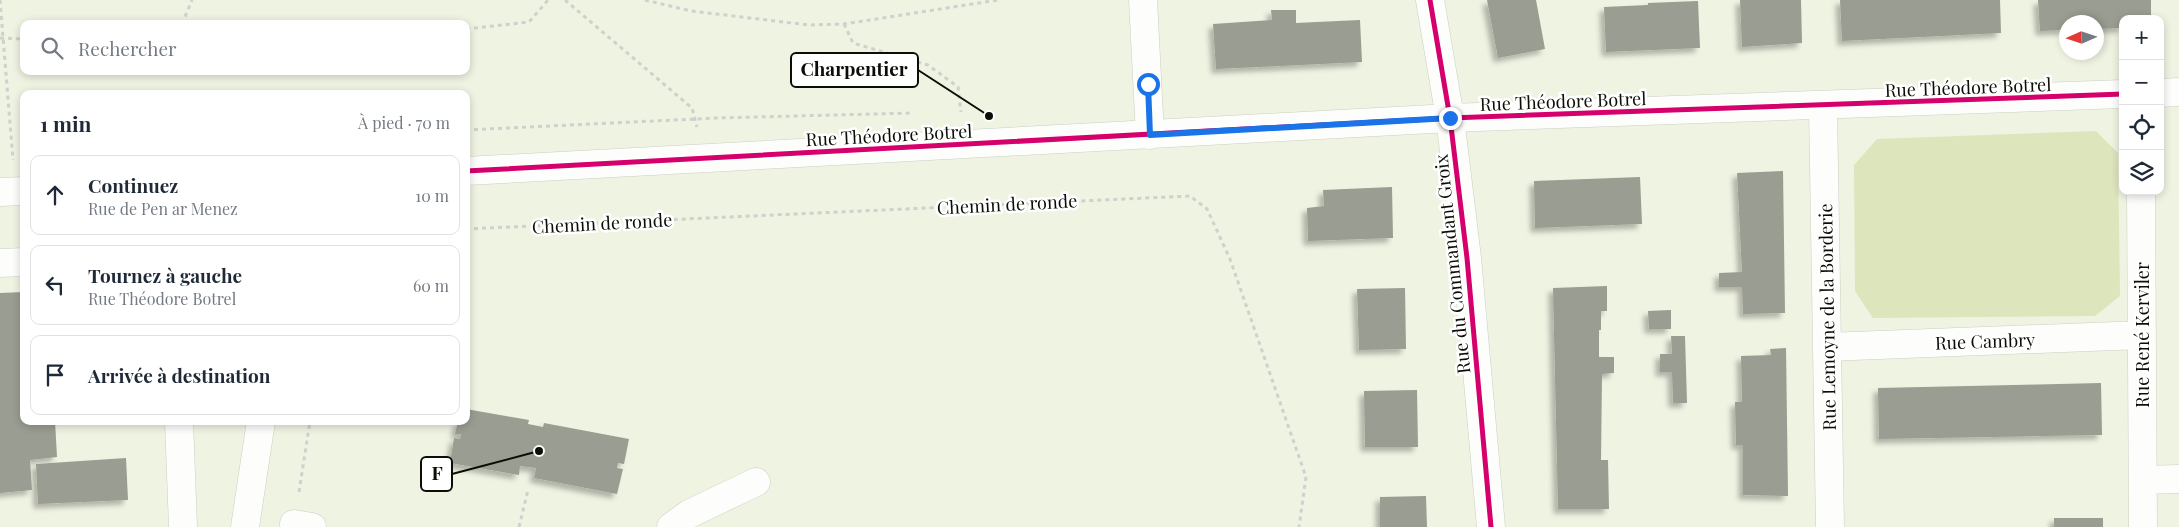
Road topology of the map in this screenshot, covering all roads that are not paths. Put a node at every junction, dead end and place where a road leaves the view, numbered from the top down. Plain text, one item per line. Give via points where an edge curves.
1 (1143, 0) edge
2 (1430, 0) edge
3 (2179, 92) edge
4 (2164, 93) edge
5 (2119, 94) edge
6 (1823, 106) junction
7 (1450, 118) junction
8 (1150, 135) junction
9 (470, 171) edge
10 (2141, 195) edge
11 (20, 262) edge
12 (0, 263) edge
13 (2142, 336) junction
14 (1827, 347) junction
15 (179, 425) edge
16 (260, 425) edge
17 (2179, 479) edge
18 (2143, 480) junction
19 (756, 482) dead end
20 (183, 527) edge
21 (245, 527) edge
22 (671, 527) edge
23 (1491, 527) edge
24 (1830, 527) edge
25 (2143, 527) edge

1 - 8 street
2 - 7 street, Rue du Commandant Groix
3 - 4 street
5 - 6 street, Rue Théodore Botrel
6 - 7 street, Rue Théodore Botrel
6 - 14 street, Rue Lemoyne de la Borderie
7 - 8 street, Rue Théodore Botrel
7 - 23 street, Rue du Commandant Groix via 1467,258
8 - 9 street, Rue Théodore Botrel
10 - 13 street, Rue René Kerviler
11 - 12 street
13 - 14 street, Rue Cambry
13 - 18 street, Rue René Kerviler
14 - 24 street, Rue Lemoyne de la Borderie
15 - 20 street
16 - 21 street
17 - 18 street
18 - 25 street, Rue René Kerviler
19 - 22 street via 689,514

